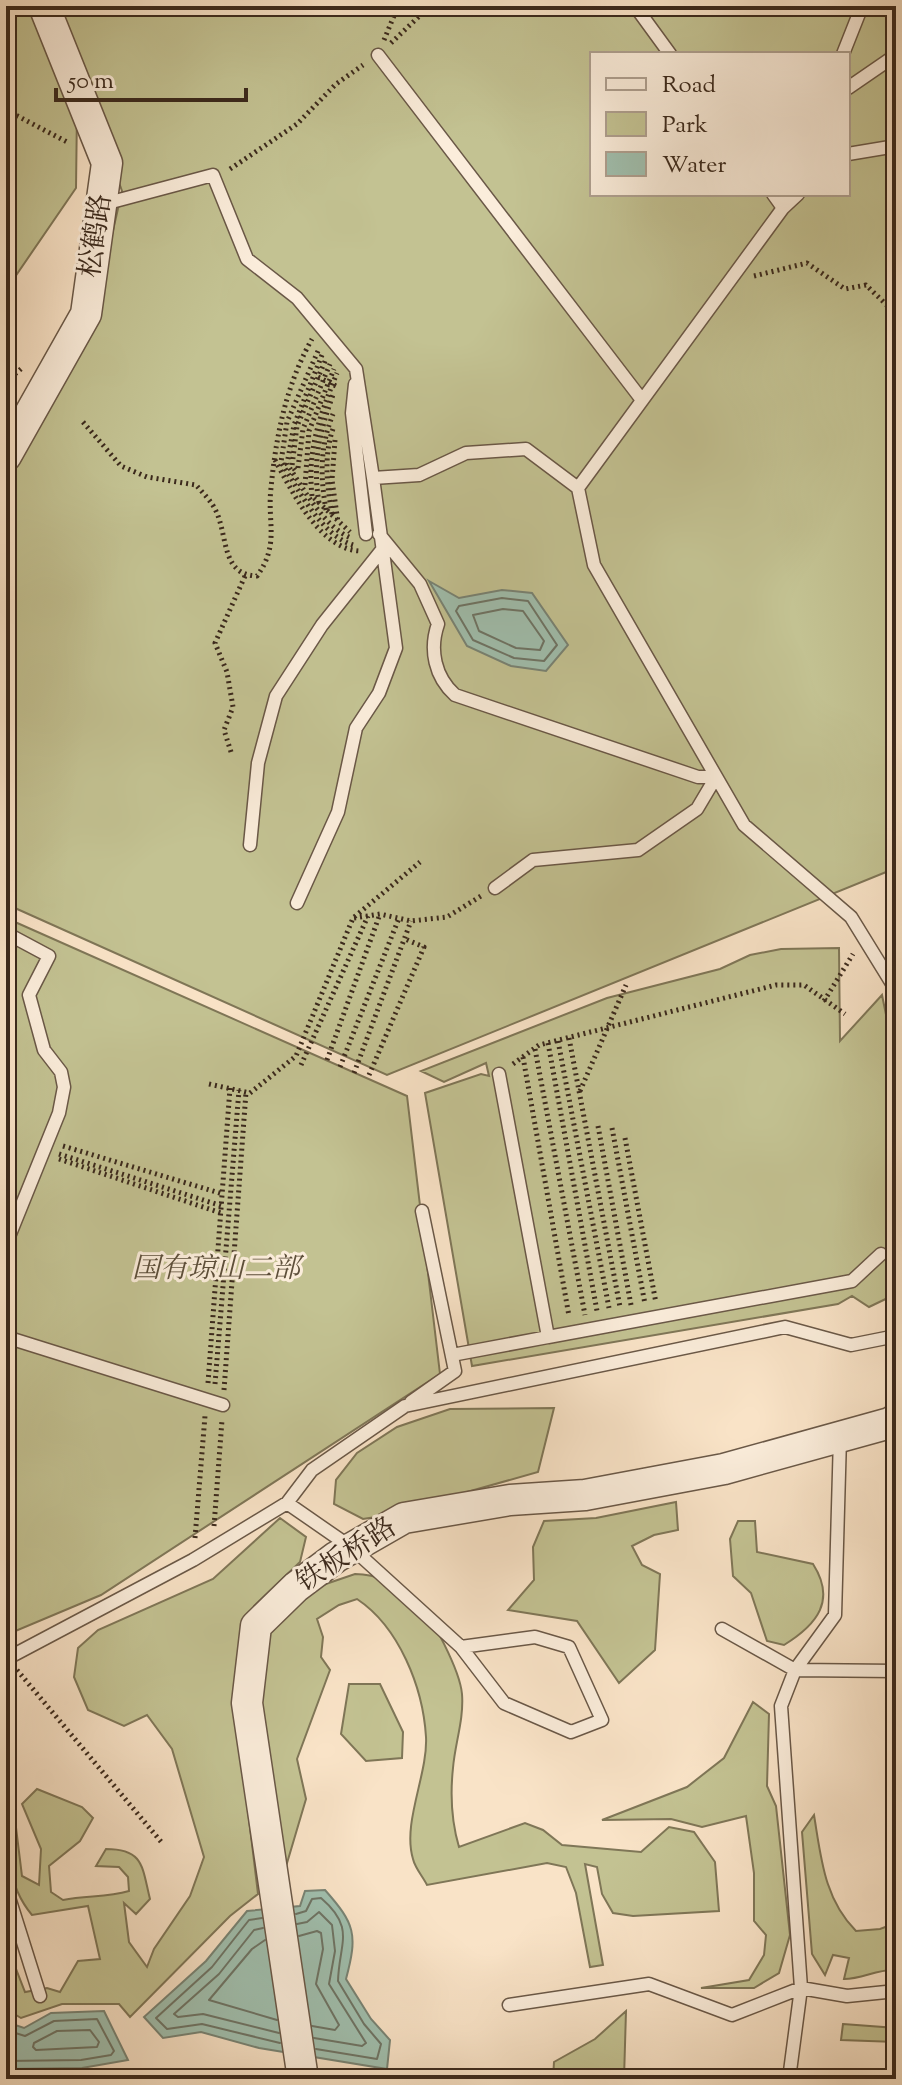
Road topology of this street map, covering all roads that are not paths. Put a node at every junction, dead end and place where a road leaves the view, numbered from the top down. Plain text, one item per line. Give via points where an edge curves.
1 (44, 6) edge
2 (635, 6) edge
3 (862, 6) edge
4 (669, 52) edge
5 (844, 52) edge
6 (378, 55) road end
7 (896, 55) edge
8 (850, 87) edge
9 (896, 146) edge
10 (850, 154) edge
11 (774, 196) edge
12 (788, 196) edge
13 (796, 196) edge
14 (101, 205) junction
15 (783, 208) junction
16 (339, 347) junction
17 (642, 400) junction
18 (6, 456) edge
19 (373, 478) junction
20 (578, 488) junction
21 (377, 541) junction
22 (716, 777) junction
23 (250, 845) dead end
24 (495, 888) road end
25 (297, 903) dead end
26 (6, 933) edge
27 (896, 990) edge
28 (499, 1074) road end
29 (422, 1211) dead end
30 (6, 1244) edge
31 (881, 1254) dead end
32 (896, 1336) edge
33 (6, 1337) edge
34 (548, 1337) junction
35 (452, 1355) junction
36 (214, 1402) road end
37 (405, 1406) junction
38 (896, 1419) edge
39 (840, 1437) junction
40 (287, 1503) junction
41 (352, 1548) junction
42 (722, 1629) dead end
43 (461, 1647) junction
44 (7, 1658) edge
45 (795, 1670) junction
46 (896, 1671) edge
47 (6, 1888) edge
48 (801, 1988) junction
49 (896, 1991) edge
50 (40, 1996) dead end
51 (509, 2005) dead end
52 (303, 2079) edge
53 (789, 2079) edge

1 - 14 street, 松鹤路 via 107,163
2 - 4 lane
3 - 5 lane
6 - 17 lane
7 - 8 lane
9 - 10 lane
11 - 15 lane
12 - 15 lane
13 - 15 lane
14 - 16 lane via 213,175 247,259 297,298
14 - 18 street, 松鹤路 via 86,314
15 - 17 lane
16 - 19 lane
16 - 21 lane via 361,491
17 - 20 lane
19 - 20 lane via 419,475 466,453 526,449
19 - 21 lane
20 - 22 lane via 594,565
21 - 22 lane via 420,584 438,624 433,639 438,674 455,695 698,777
21 - 23 lane via 276,696 258,763
21 - 25 lane via 396,648 379,693 356,728 338,812
22 - 24 lane via 697,809 638,850 533,860
22 - 27 lane via 744,825 851,917
26 - 30 lane via 49,956 29,995 44,1050 61,1072 64,1087
28 - 34 lane
29 - 35 lane
31 - 34 lane via 852,1281
32 - 37 lane via 851,1345 785,1327
33 - 36 lane
34 - 35 lane
35 - 37 lane via 455,1371
37 - 40 lane via 312,1470
38 - 39 street, 铁板桥路
39 - 41 street, 铁板桥路 via 694,1475 404,1518
39 - 45 lane via 835,1615
40 - 41 lane
40 - 44 lane via 193,1560
41 - 43 lane
41 - 52 street, 铁板桥路 via 296,1587 256,1626 247,1703
42 - 45 lane
43 - 43 lane via 504,1703 517,1711 571,1732 602,1720 569,1647 535,1637
45 - 46 lane
45 - 48 lane via 781,1706
47 - 50 lane
48 - 49 lane via 847,1996
48 - 51 lane via 732,2015 649,1984
48 - 53 lane

